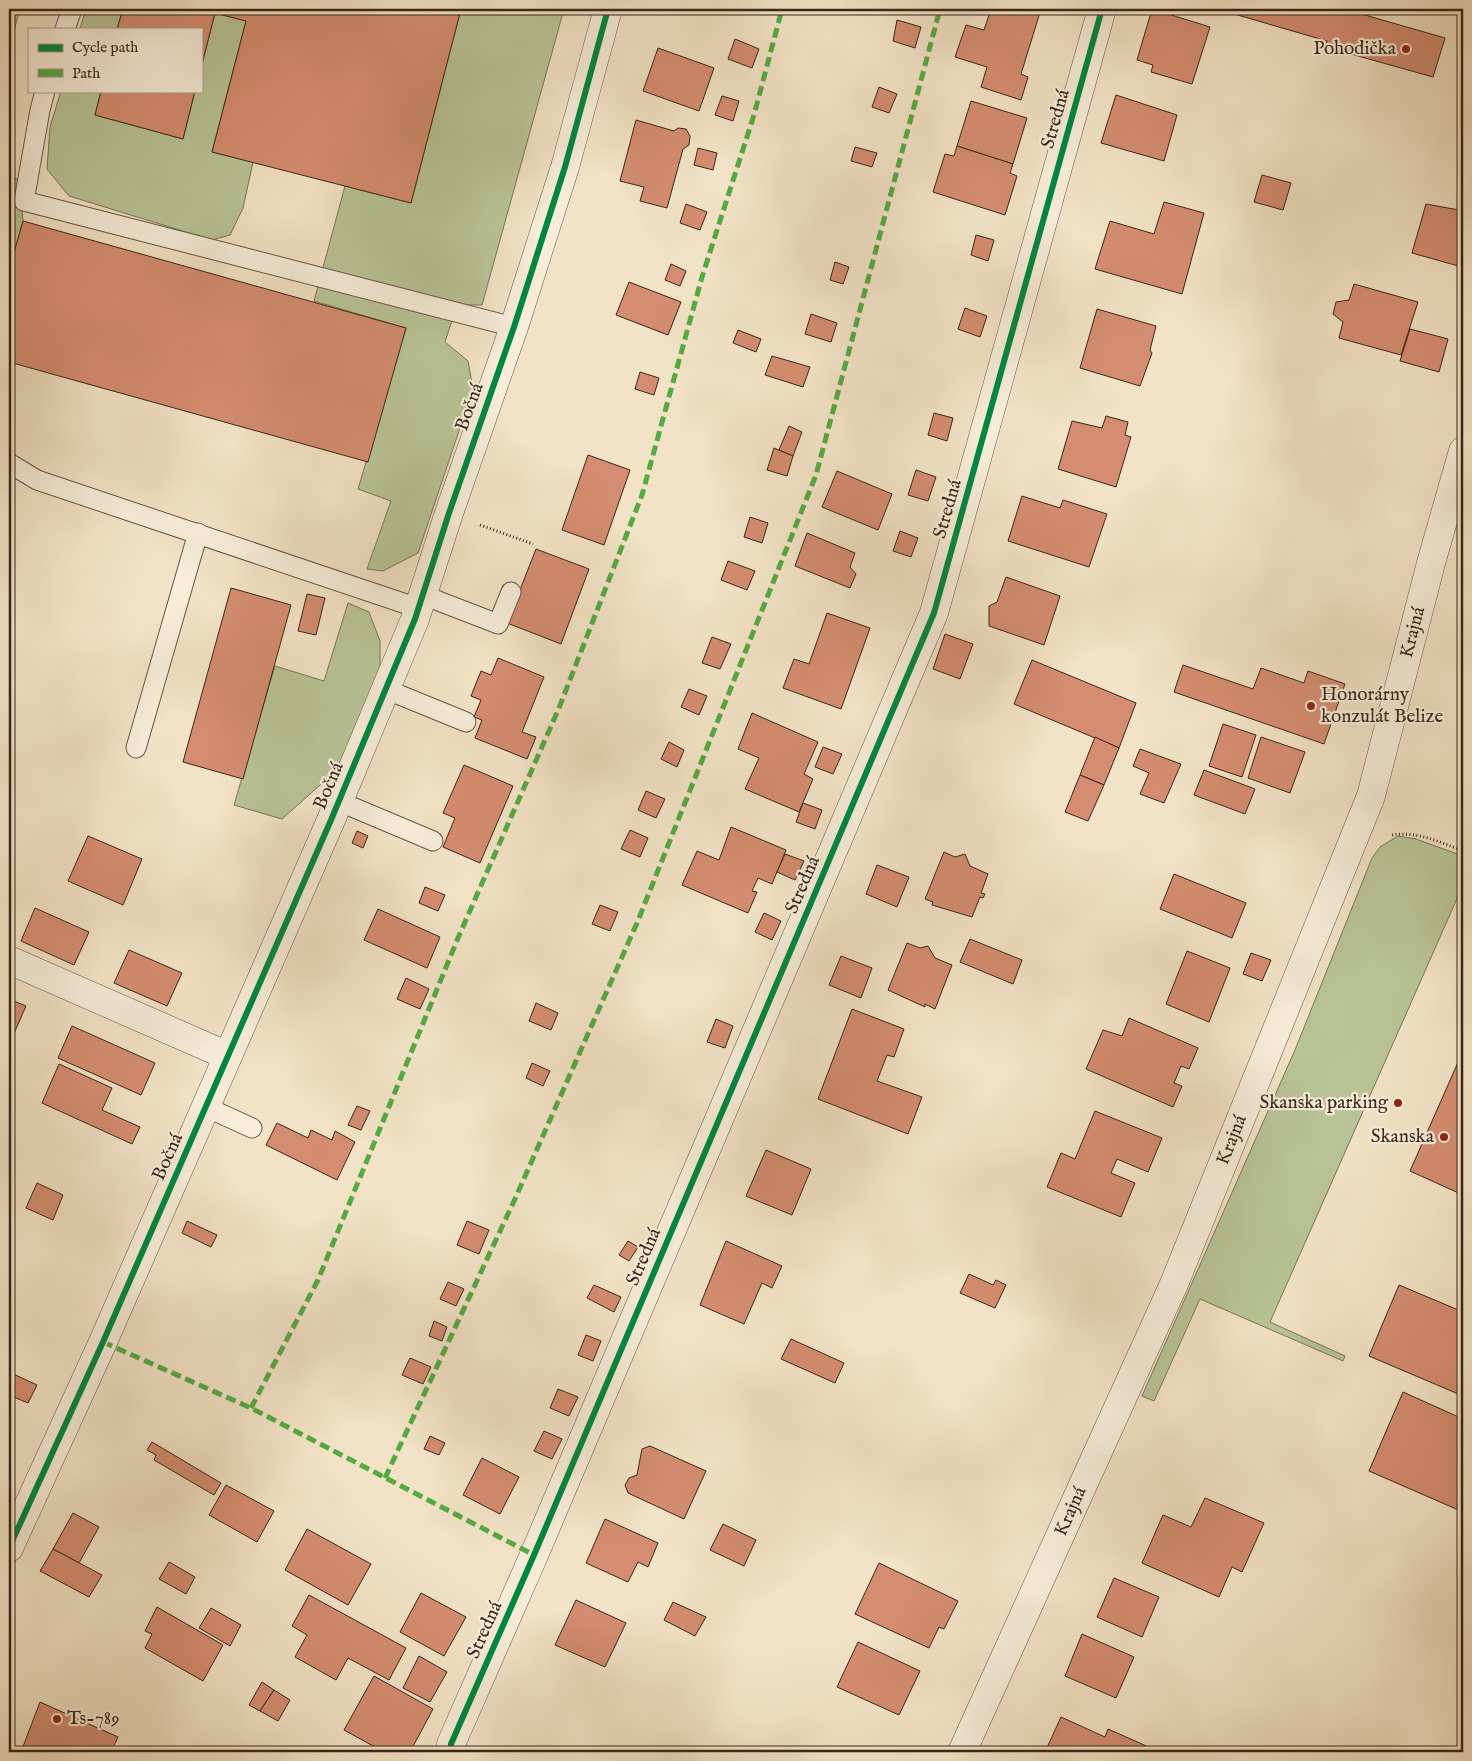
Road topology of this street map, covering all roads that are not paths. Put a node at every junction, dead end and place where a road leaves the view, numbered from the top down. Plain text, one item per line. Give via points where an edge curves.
1 (72, 9) edge
2 (608, 9) edge
3 (1102, 9) edge
4 (65, 28) edge
5 (46, 92) edge
6 (514, 327) junction
7 (1463, 451) edge
8 (9, 463) edge
9 (198, 533) junction
10 (511, 592) dead end
11 (421, 601) junction
12 (386, 689) junction
13 (466, 722) dead end
14 (136, 748) dead end
15 (338, 801) junction
16 (433, 841) dead end
17 (9, 960) edge
18 (228, 1056) junction
19 (206, 1107) junction
20 (252, 1128) dead end
21 (9, 1548) edge
22 (451, 1744) dead end
23 (962, 1752) edge

1 - 4 lane
2 - 6 street, Bočná via 565,167
3 - 22 street, Stredná via 934,613
5 - 6 lane via 24,202
6 - 11 street, Bočná
7 - 23 street, Krajná via 1430,563 1371,796 1174,1284
8 - 9 lane via 37,480
9 - 11 lane
9 - 14 lane
10 - 11 lane via 498,624
11 - 12 street, Bočná
12 - 13 lane
12 - 15 street, Bočná
15 - 16 lane
15 - 18 street, Bočná
17 - 18 street
18 - 19 street, Bočná
19 - 20 lane
19 - 21 street, Bočná

